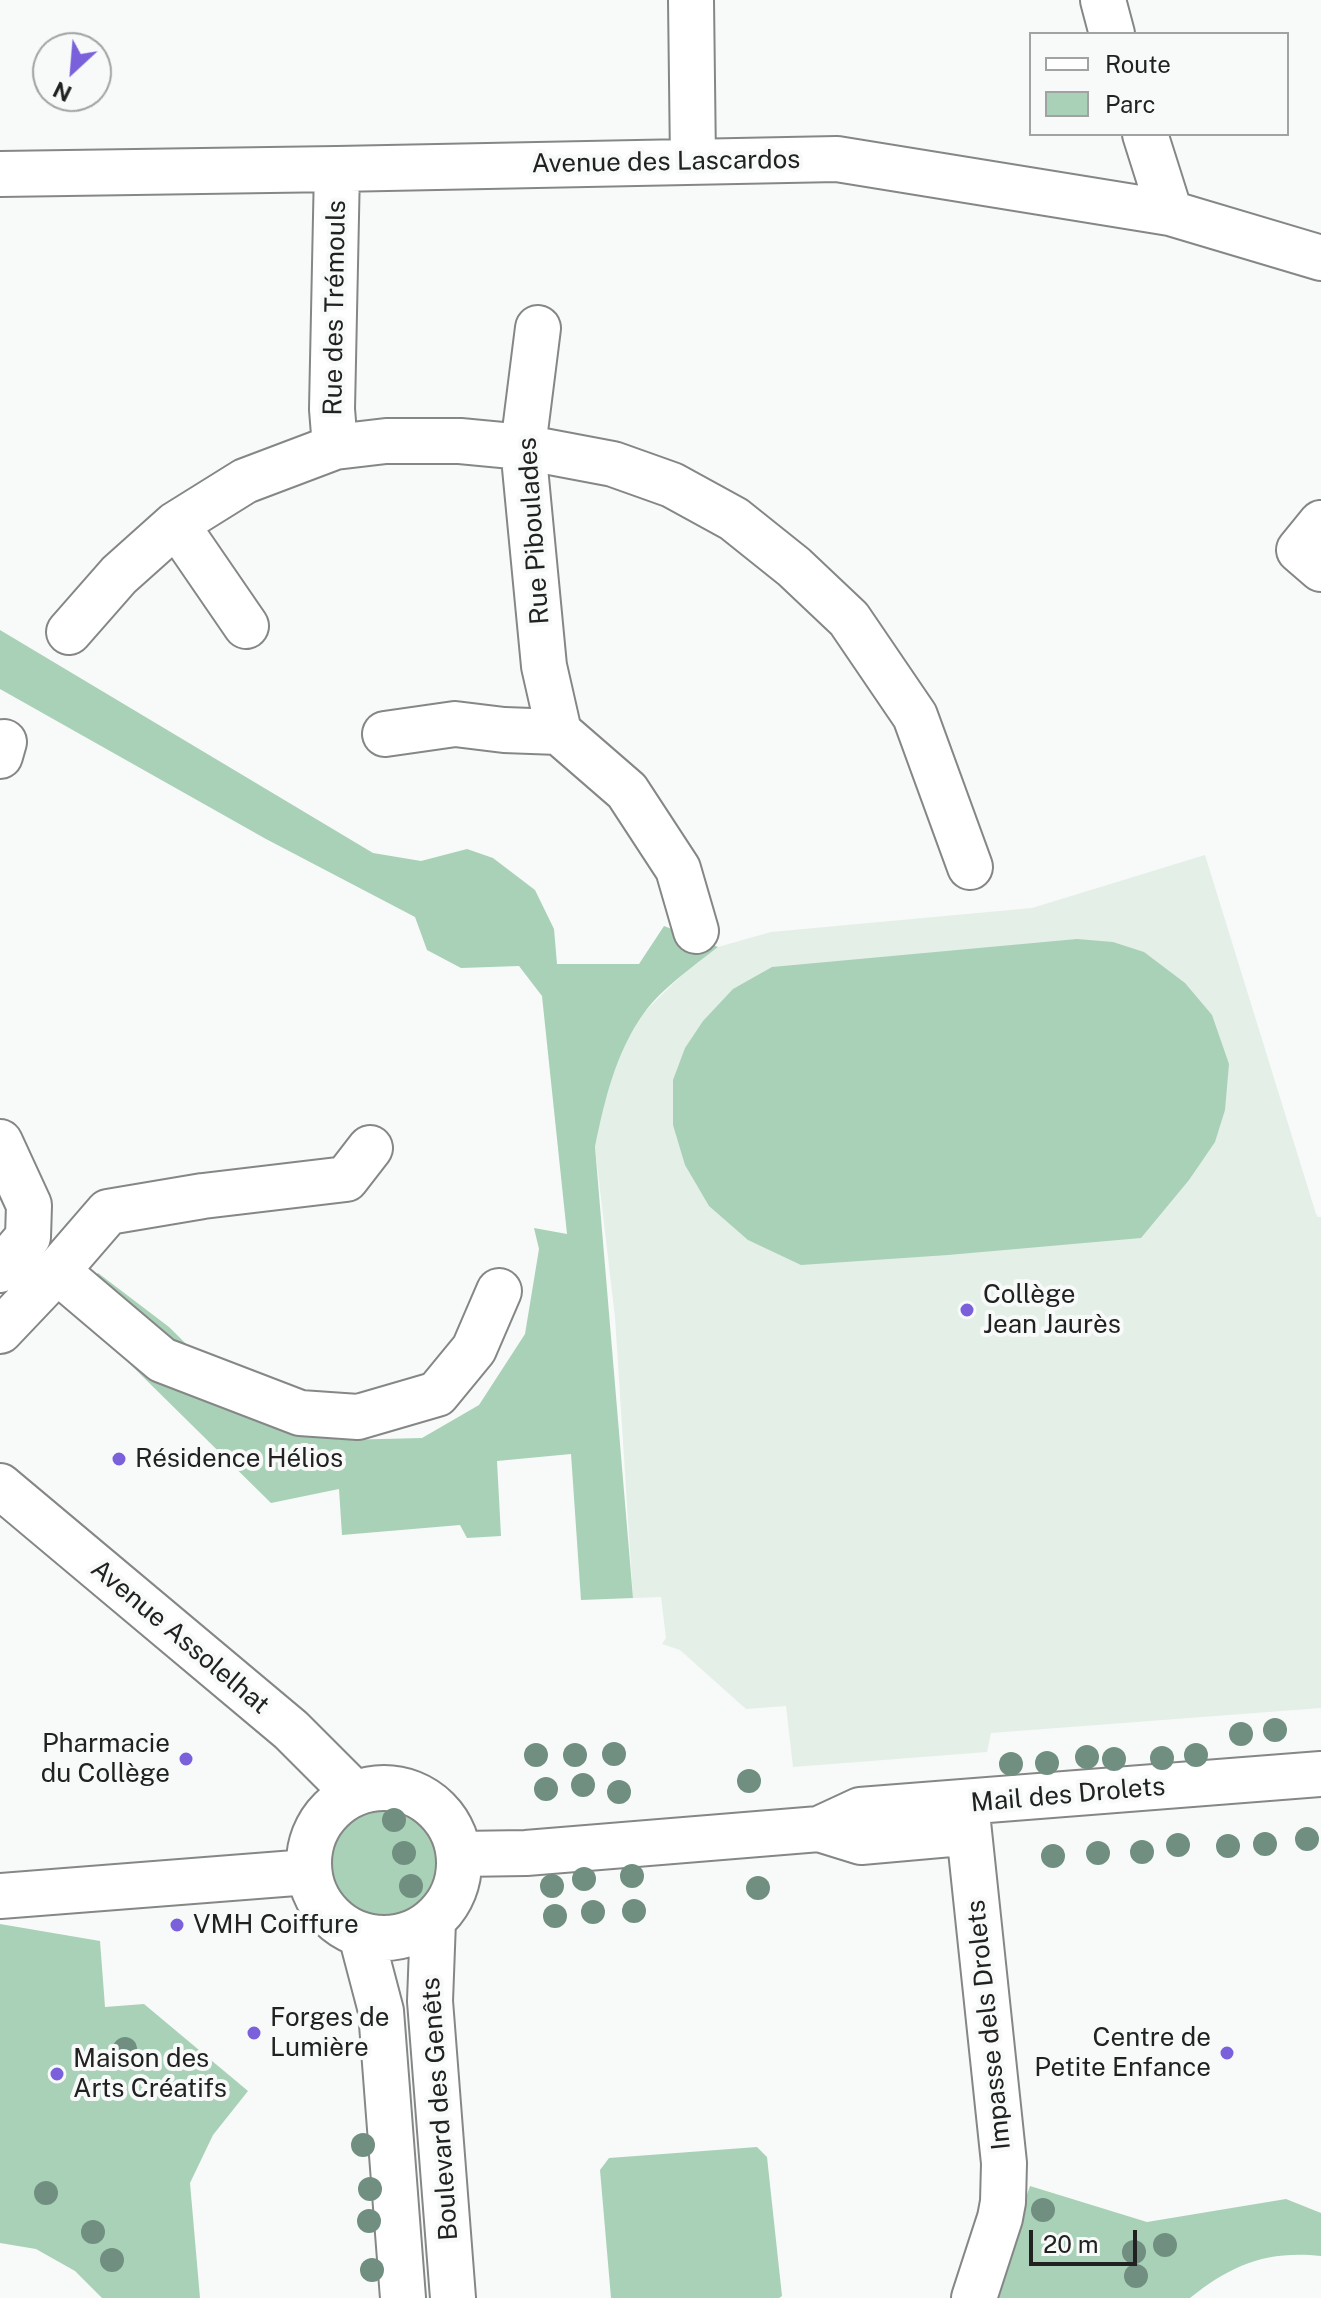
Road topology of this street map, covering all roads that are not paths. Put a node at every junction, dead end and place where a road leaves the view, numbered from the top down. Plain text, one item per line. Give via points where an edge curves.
1 (691, 0) edge
2 (1146, 136) edge
3 (693, 161) junction
4 (337, 169) junction
5 (0, 174) edge
6 (1170, 213) junction
7 (1321, 258) edge
8 (538, 328) dead end
9 (335, 447) junction
10 (523, 447) junction
11 (1321, 523) edge
12 (176, 524) junction
13 (1321, 569) edge
14 (246, 626) dead end
15 (69, 632) dead end
16 (559, 732) junction
17 (385, 734) dead end
18 (970, 867) dead end
19 (696, 931) dead end
20 (0, 1142) edge
21 (370, 1148) dead end
22 (0, 1270) edge
23 (57, 1271) junction
24 (499, 1291) dead end
25 (0, 1331) edge
26 (0, 1486) edge
27 (1321, 1774) edge
28 (354, 1793) junction
29 (1321, 1800) edge
30 (968, 1818) junction
31 (459, 1854) junction
32 (308, 1872) junction
33 (0, 1896) edge
34 (433, 1921) junction
35 (361, 1935) junction
36 (403, 2298) edge
37 (453, 2298) edge
38 (974, 2298) edge

1 - 3 street
2 - 6 street
3 - 4 street, Avenue des Lascardos
3 - 6 street, Avenue des Lascardos via 837,159
4 - 5 street, Avenue des Lascardos
4 - 9 street, Rue des Trémouls
6 - 7 street, Avenue des Lascardos
8 - 10 street, Rue Piboulades
9 - 10 street via 460,441
9 - 12 street via 245,481
10 - 16 street, Rue Piboulades via 544,666
10 - 18 street via 613,464 672,485 734,519 794,567 849,619 915,716
11 - 13 street via 1299,550
12 - 14 street
12 - 15 street via 119,575
16 - 17 street via 455,724
16 - 19 street via 627,791 678,869
20 - 22 street via 29,1205 28,1237
21 - 23 street via 346,1179 108,1212
23 - 24 street via 162,1360 300,1413 358,1417 437,1394 474,1349
23 - 25 street
26 - 28 street, Avenue Assolelhat via 291,1730
27 - 30 street, Mail des Drolets
28 - 31 street via 380,1788 417,1796 445,1820
28 - 32 street via 320,1822
29 - 30 street, Mail des Drolets
30 - 31 street, Mail des Drolets via 860,1810 819,1829
30 - 38 street, Impasse dels Drolets via 1004,2163 1000,2218
31 - 34 street via 450,1900
32 - 33 street
32 - 35 street via 317,1899 332,1918
34 - 35 street via 400,1937
34 - 37 street, Boulevard des Genêts via 430,2001
35 - 36 street, Boulevard des Genêts via 381,2011

